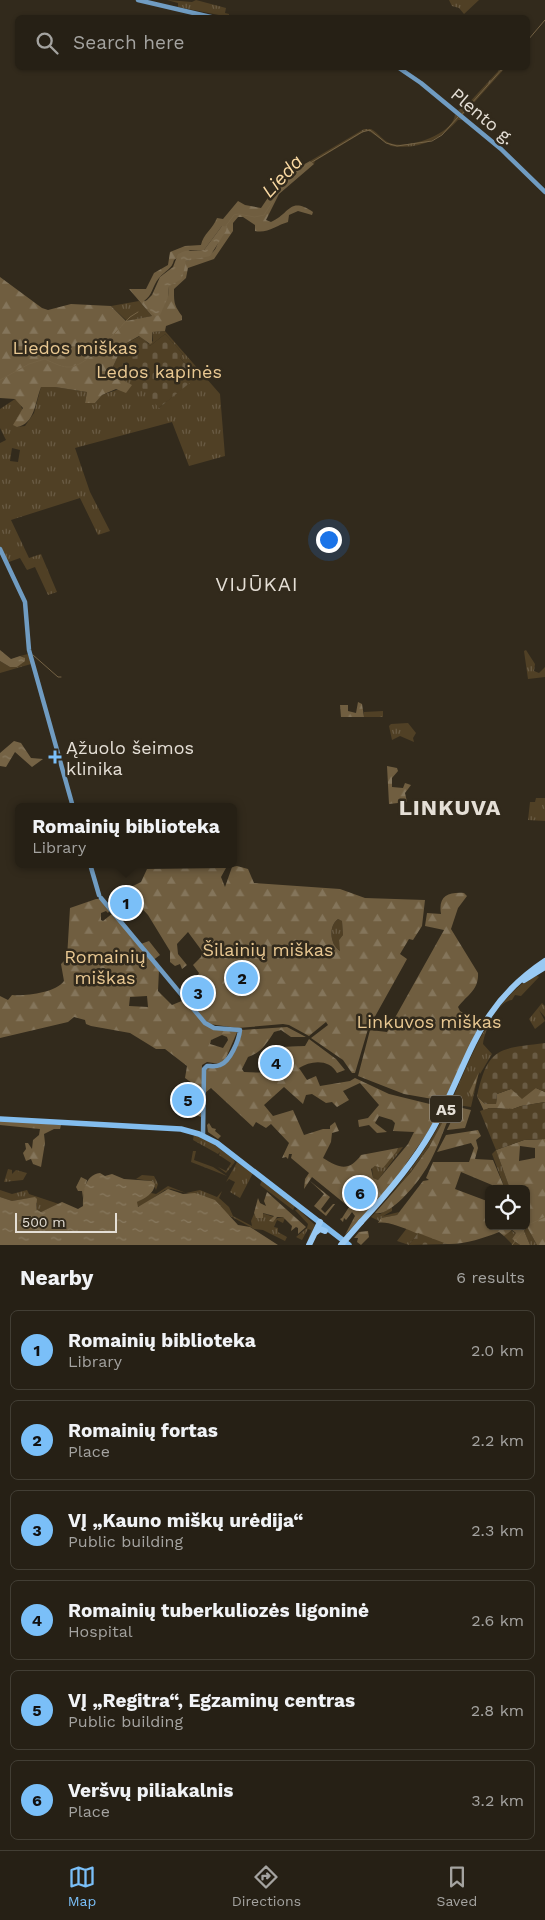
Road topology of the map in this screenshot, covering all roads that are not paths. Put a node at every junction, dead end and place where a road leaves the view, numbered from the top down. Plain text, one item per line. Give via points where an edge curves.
1 (138, 0) edge
2 (203, 15) edge
3 (402, 70) edge
4 (545, 192) edge
5 (0, 548) edge
6 (72, 803) edge
7 (91, 868) edge
8 (544, 964) edge
9 (0, 1118) edge
10 (205, 1134) junction
11 (362, 1223) junction
12 (322, 1225) junction
13 (309, 1245) edge
14 (343, 1245) edge
15 (349, 1245) edge

1 - 2 main road
3 - 4 main road, Plento g. via 501,149
5 - 6 main road via 26,602 29,650
7 - 10 main road via 100,896 206,1024 214,1028 240,1030 226,1061 207,1066 204,1070
8 - 11 highway, A5 via 500,1004 481,1031 443,1115 424,1147 406,1174
8 - 11 highway, A5 via 532,963 530,971 486,1018 426,1140 403,1174
9 - 10 main road via 181,1129
10 - 12 main road
11 - 14 highway, A5, bridge
12 - 13 highway
12 - 14 main road
12 - 15 main road

